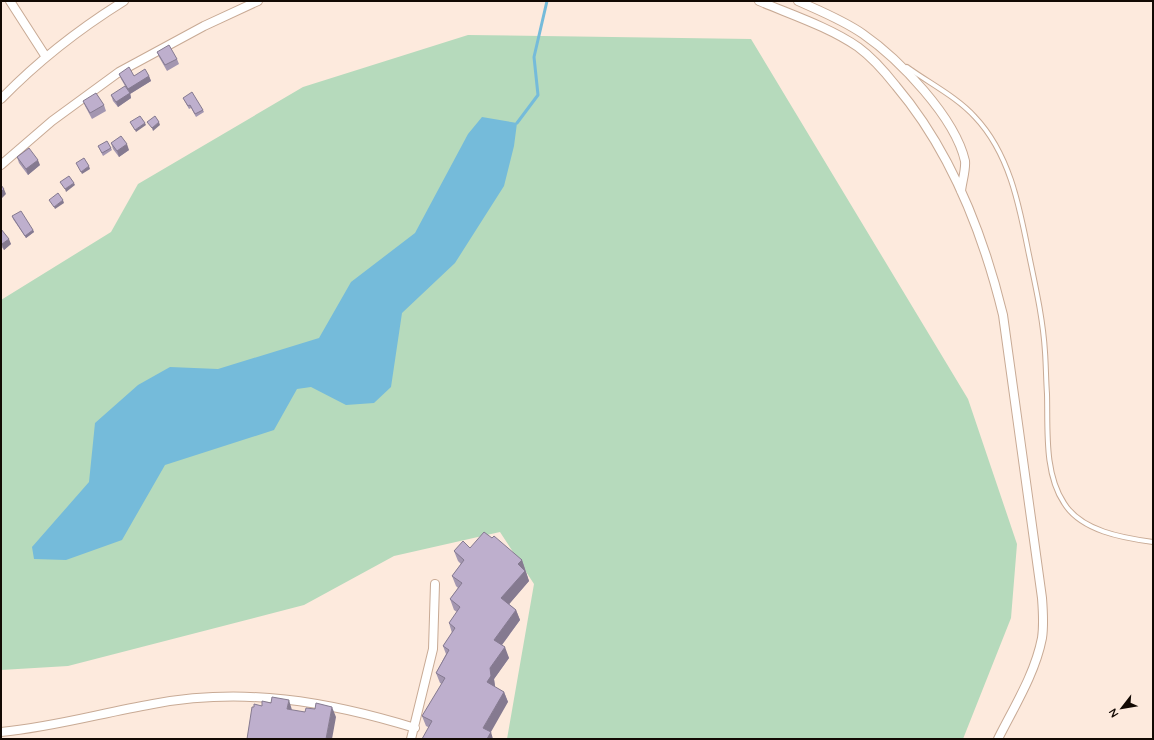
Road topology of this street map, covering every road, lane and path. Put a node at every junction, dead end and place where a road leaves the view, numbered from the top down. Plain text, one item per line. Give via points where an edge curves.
1 (10, 1) edge
2 (124, 1) edge
3 (258, 1) edge
4 (759, 1) edge
5 (798, 1) edge
6 (46, 57) junction
7 (893, 58) junction
8 (1, 99) edge
9 (1, 165) edge
10 (961, 191) junction
11 (1153, 542) edge
12 (435, 584) dead end
13 (415, 728) junction
14 (1, 732) edge
15 (411, 739) edge
16 (998, 739) edge

1 - 6 street
2 - 6 street via 73,35
3 - 9 street via 204,26 120,72 52,121
4 - 10 street via 832,32 858,47 881,68 905,97 946,160
5 - 7 street via 840,20 863,34
6 - 8 street
7 - 10 street via 928,96 958,140 965,162
7 - 11 lane via 975,117 995,145 1010,176 1017,196 1040,309 1053,480 1064,504 1079,520 1135,540
10 - 16 street via 990,264 1003,315 1042,598 1042,637 1036,660
12 - 13 street via 433,649
13 - 14 street via 373,715 314,702 239,697 153,704 54,726
13 - 15 street

